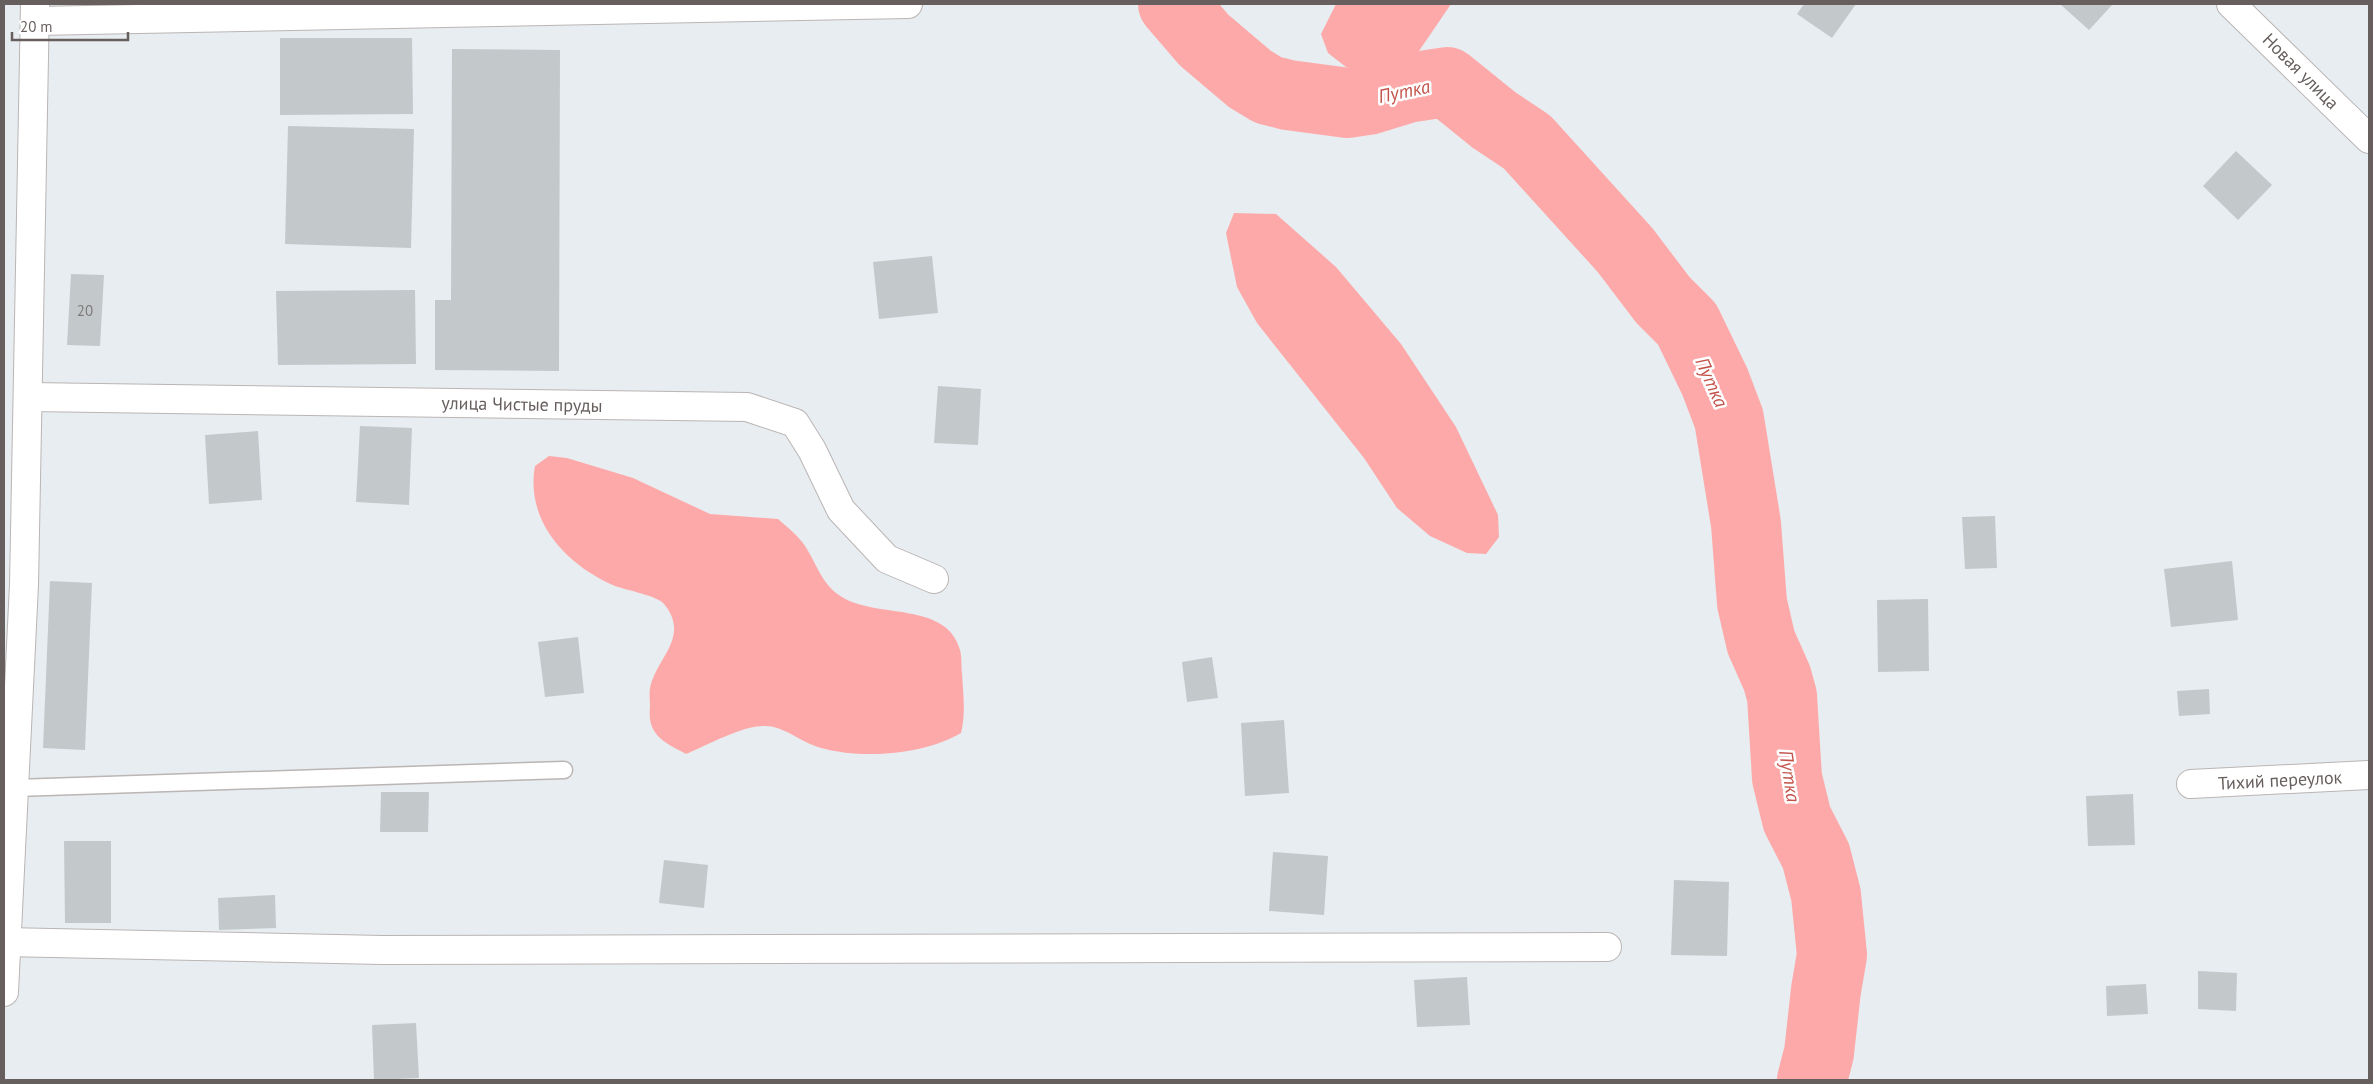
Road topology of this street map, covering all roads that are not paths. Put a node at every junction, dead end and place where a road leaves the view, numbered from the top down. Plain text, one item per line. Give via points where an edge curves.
1 (908, 4) edge
2 (2231, 4) edge
3 (35, 12) edge
4 (2369, 139) edge
5 (29, 397) junction
6 (934, 579) dead end
7 (564, 770) dead end
8 (2369, 775) edge
9 (2191, 784) dead end
10 (16, 788) junction
11 (5, 942) edge
12 (1607, 947) dead end
13 (4, 992) edge

1 - 3 street
2 - 4 street, Новая улица
3 - 5 street
5 - 6 street, улица Чистые пруды via 747,407 795,423 842,510 887,559
5 - 10 street
7 - 10 lane
8 - 9 street, Тихий переулок
10 - 11 street
11 - 12 street via 382,950
11 - 13 street

